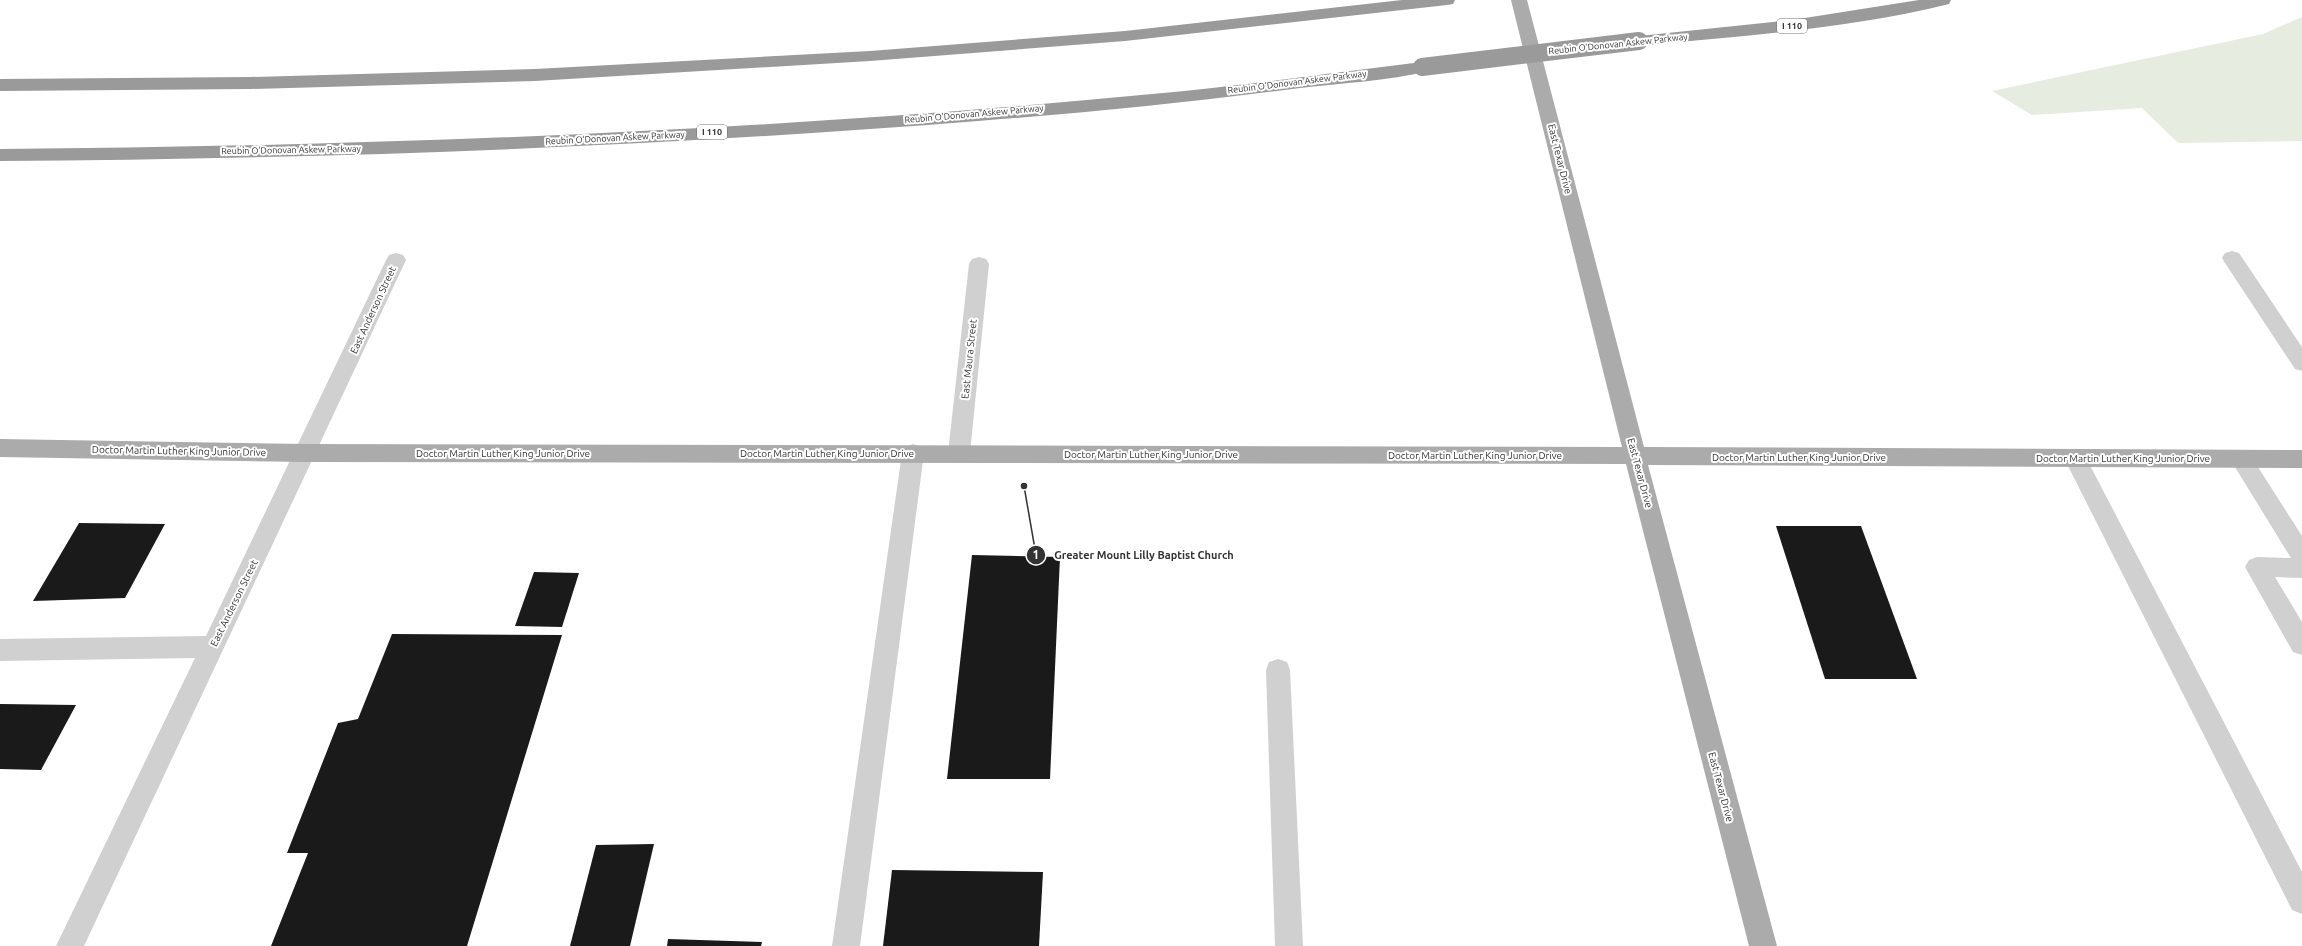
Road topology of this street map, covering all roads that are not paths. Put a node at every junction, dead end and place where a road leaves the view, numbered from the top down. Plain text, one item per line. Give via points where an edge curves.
1 (1448, 0) edge
2 (1520, 0) edge
3 (1943, 0) edge
4 (0, 85) edge
5 (0, 155) edge
6 (2232, 258) dead end
7 (396, 260) dead end
8 (980, 264) dead end
9 (2302, 363) edge
10 (0, 448) edge
11 (306, 453) junction
12 (913, 453) junction
13 (960, 453) junction
14 (1635, 456) junction
15 (2075, 458) junction
16 (2241, 459) junction
17 (2302, 459) edge
18 (2302, 556) edge
19 (2302, 568) edge
20 (2302, 644) edge
21 (213, 646) junction
22 (0, 650) edge
23 (1278, 670) dead end
24 (2302, 900) edge
25 (70, 946) edge
26 (846, 946) edge
27 (1290, 946) edge
28 (1763, 946) edge

1 - 4 highway via 1125,36 870,56 535,75 250,83
2 - 14 main road, East Texar Drive
3 - 5 highway, Reubin O'Donovan Askew Parkway / I 110, bridge via 1799,25 1639,41 1154,99 853,124 604,139 348,149
6 - 9 street
7 - 11 street, East Anderson Street
8 - 13 street, East Maura Street
10 - 11 main road, Doctor Martin Luther King Junior Drive
11 - 12 main road, Doctor Martin Luther King Junior Drive
11 - 21 street, East Anderson Street
12 - 13 main road, Doctor Martin Luther King Junior Drive
12 - 26 street
13 - 14 main road, Doctor Martin Luther King Junior Drive
14 - 15 main road, Doctor Martin Luther King Junior Drive
14 - 28 main road, East Texar Drive
15 - 16 main road, Doctor Martin Luther King Junior Drive
15 - 24 street
16 - 17 main road, Doctor Martin Luther King Junior Drive
16 - 18 street
19 - 20 street via 2257,567
21 - 22 street
21 - 25 street, East Anderson Street
23 - 27 street

